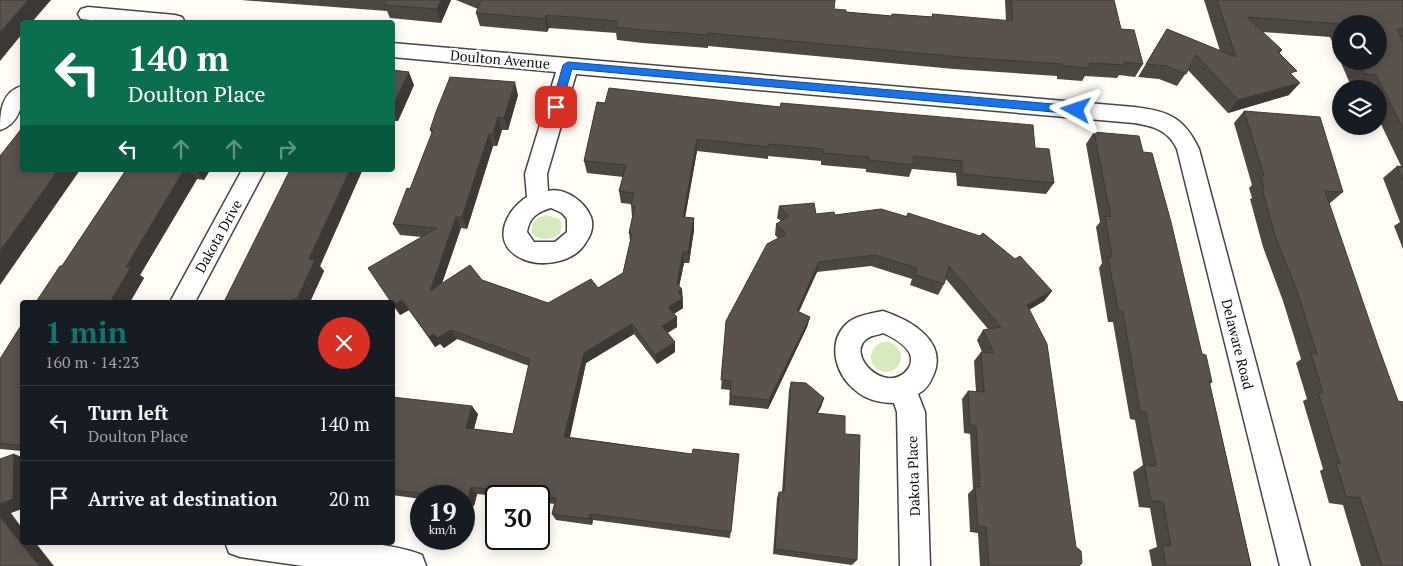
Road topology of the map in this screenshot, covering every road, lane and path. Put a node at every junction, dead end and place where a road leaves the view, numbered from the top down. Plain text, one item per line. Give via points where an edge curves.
1 (90, 12) edge
2 (158, 20) edge
3 (395, 50) edge
4 (568, 65) junction
5 (20, 97) edge
6 (0, 122) edge
7 (1174, 125) joint
8 (253, 172) edge
9 (540, 201) dead end
10 (183, 300) edge
11 (903, 388) dead end
12 (261, 545) edge
13 (411, 566) edge
14 (915, 566) edge
15 (1296, 566) edge

1 - 2 street
3 - 4 street, Doulton Avenue
4 - 7 street, Doulton Avenue via 1134,115
4 - 9 street via 536,174 536,192
5 - 6 street
7 - 15 street, Delaware Road via 1188,149
8 - 10 street, Dakota Drive
11 - 14 street, Dakota Place via 911,412
12 - 13 street

